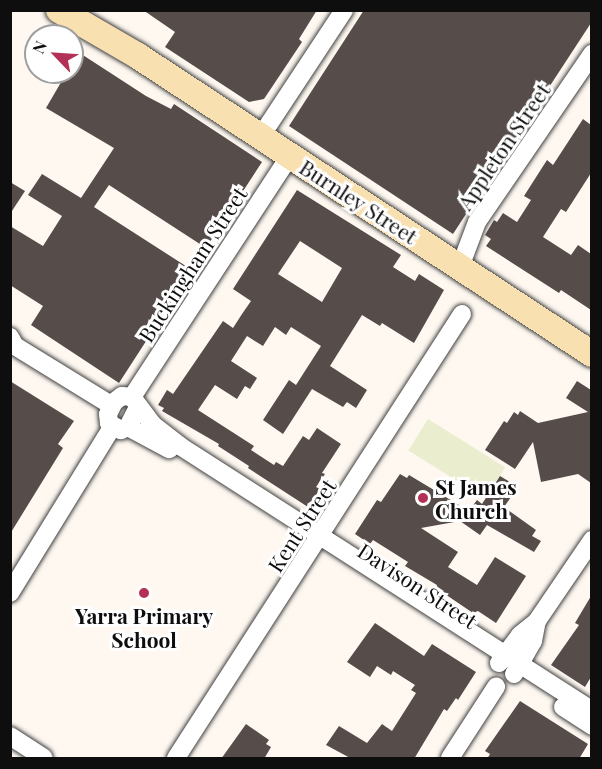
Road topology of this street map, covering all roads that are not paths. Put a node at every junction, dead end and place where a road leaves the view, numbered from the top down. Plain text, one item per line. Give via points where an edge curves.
1 (59, 10) edge
2 (82, 10) edge
3 (344, 10) edge
4 (126, 48) junction
5 (591, 54) edge
6 (261, 136) junction
7 (290, 156) junction
8 (460, 267) junction
9 (462, 314) dead end
10 (10, 337) edge
11 (591, 354) edge
12 (135, 402) junction
13 (111, 405) junction
14 (120, 427) junction
15 (222, 478) junction
16 (591, 540) edge
17 (318, 541) junction
18 (18, 563) edge
19 (10, 592) edge
20 (509, 665) junction
21 (496, 687) dead end
22 (591, 710) edge
23 (591, 726) edge
24 (10, 736) edge
25 (45, 759) edge
26 (176, 759) edge
27 (450, 759) edge

1 - 4 main road, Burnley Street
2 - 4 main road, Burnley Street
3 - 6 street
4 - 6 main road, Burnley Street
5 - 8 street, Appleton Street via 477,222
6 - 7 main road, Burnley Street
7 - 8 main road, Burnley Street
7 - 12 street, Buckingham Street
8 - 11 main road, Burnley Street
9 - 17 street, Kent Street
10 - 13 street via 15,346
12 - 13 street via 122,396
12 - 14 street, Buckingham Street
12 - 15 street, Davison Street via 163,434
13 - 14 street via 107,419
14 - 15 street, Davison Street
14 - 18 street
15 - 17 street, Davison Street
16 - 20 street
17 - 20 street, Davison Street
17 - 26 street, Kent Street
18 - 19 street
20 - 22 street, Davison Street
20 - 23 street, Davison Street
21 - 27 street
24 - 25 street

